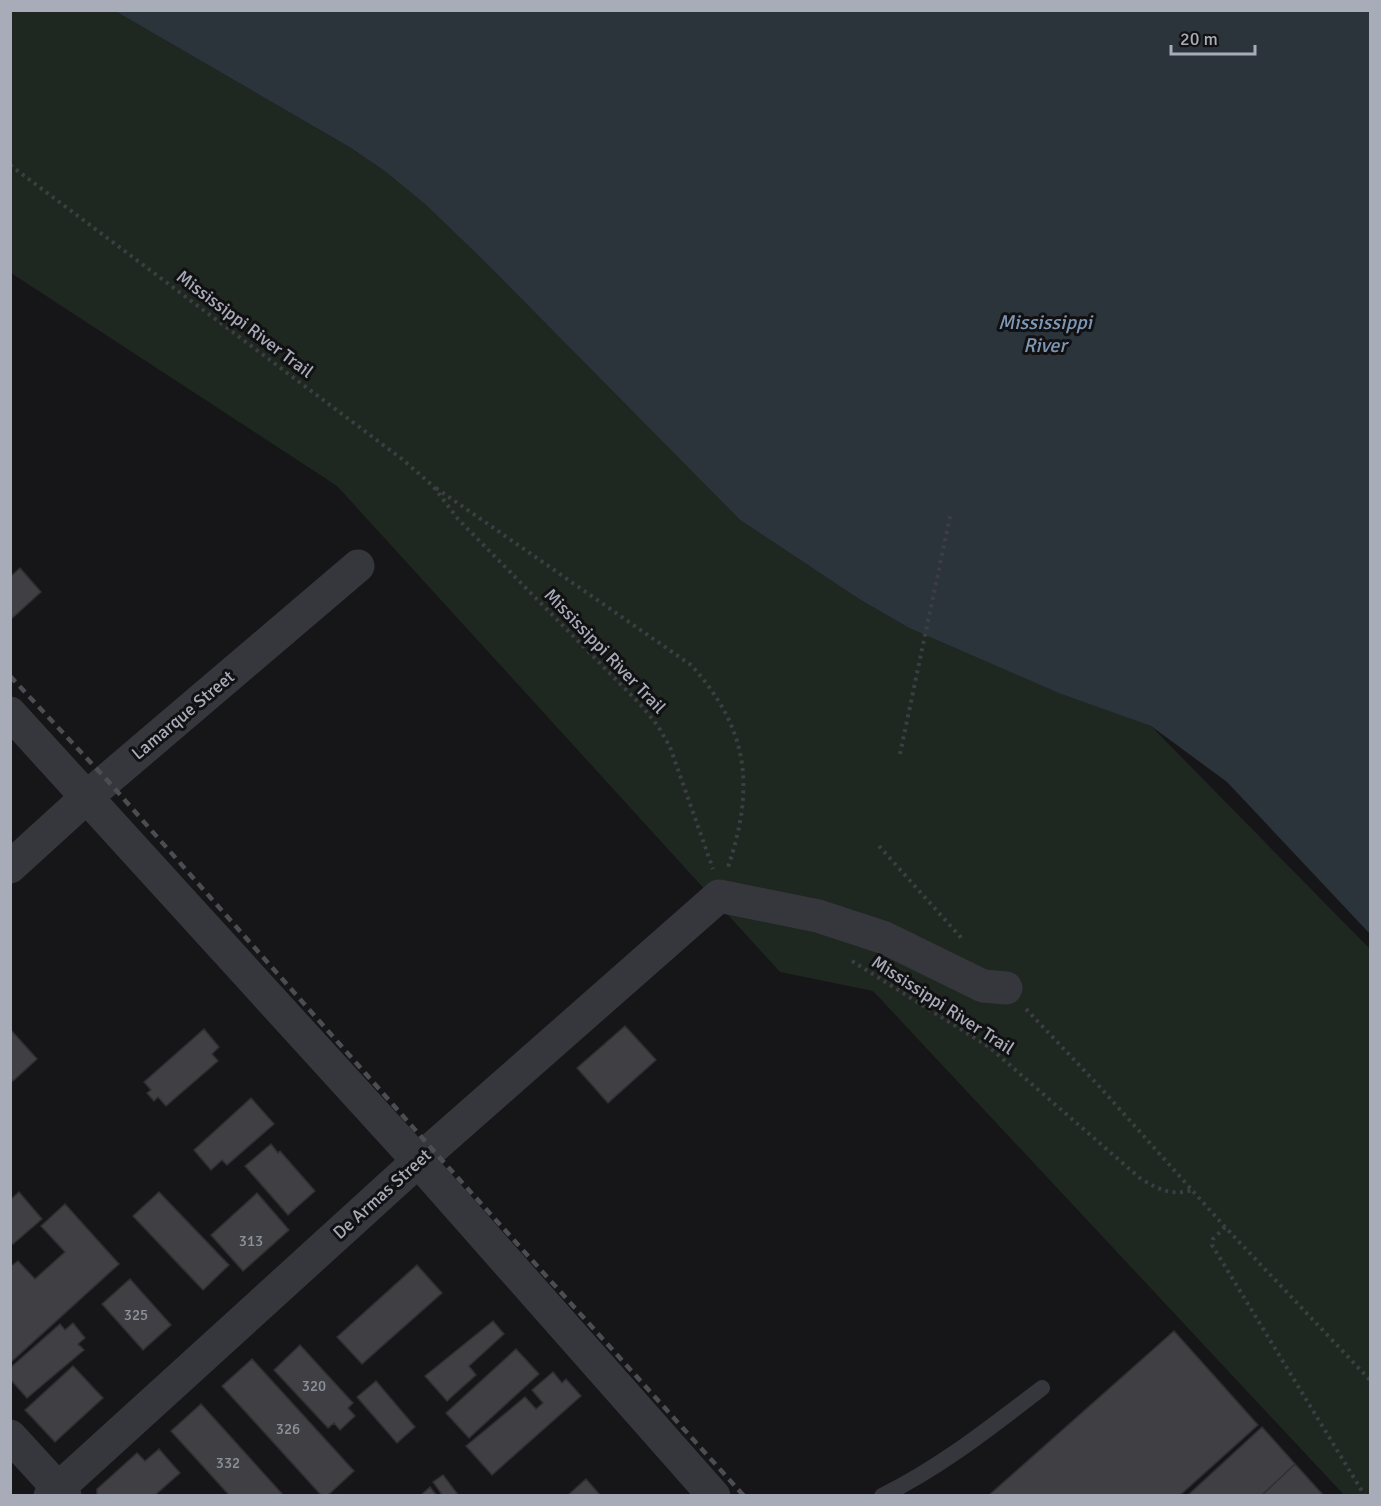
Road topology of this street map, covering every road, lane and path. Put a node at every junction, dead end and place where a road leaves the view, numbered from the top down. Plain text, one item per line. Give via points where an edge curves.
1 (10, 165) edge
2 (433, 486) junction
3 (951, 512) dead end
4 (358, 566) dead end
5 (10, 713) edge
6 (900, 754) dead end
7 (88, 796) junction
8 (879, 846) dead end
9 (10, 867) edge
10 (719, 897) junction
11 (966, 944) dead end
12 (845, 957) dead end
13 (1006, 988) joint
14 (418, 1161) junction
15 (1193, 1191) junction
16 (1225, 1227) junction
17 (1371, 1380) edge
18 (1042, 1388) dead end
19 (10, 1436) edge
20 (58, 1493) edge
21 (714, 1496) edge
22 (882, 1496) edge
23 (1365, 1496) edge

1 - 2 path, Mississippi River Trail via 338,409
2 - 10 path, Mississippi River Trail via 458,519 658,726 670,747 710,855
2 - 10 path via 691,665 712,688 742,753 745,804
3 - 6 path
4 - 7 street, Lamarque Street
5 - 7 street
7 - 9 street, Lamarque Street
7 - 14 street
8 - 11 path
10 - 13 street via 818,916 885,938 983,986
10 - 14 street, De Armas Street
12 - 15 path, Mississippi River Trail via 989,1047 1141,1179 1164,1193
13 - 15 path
14 - 20 street, De Armas Street
14 - 21 street
15 - 16 path
16 - 17 path
16 - 23 path via 1212,1245
18 - 22 lane via 960,1450
19 - 20 street

